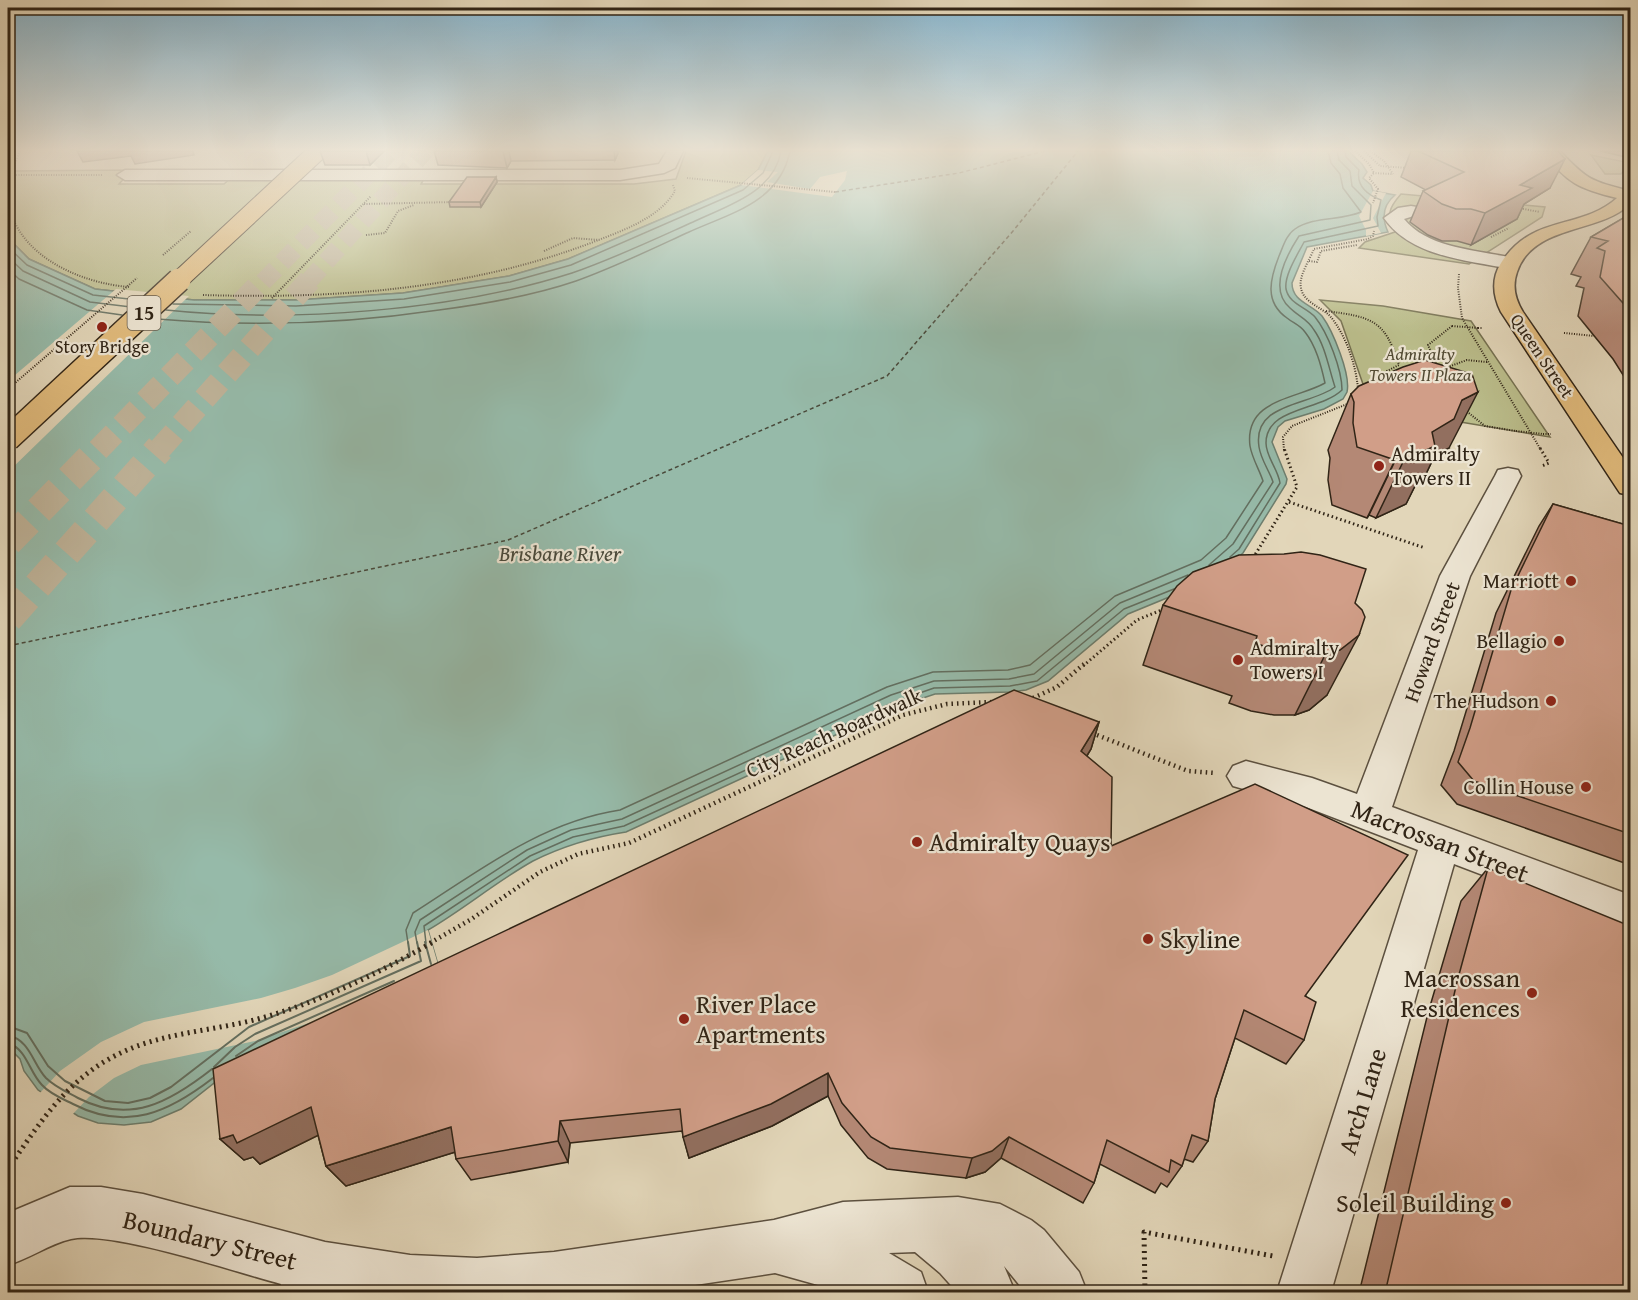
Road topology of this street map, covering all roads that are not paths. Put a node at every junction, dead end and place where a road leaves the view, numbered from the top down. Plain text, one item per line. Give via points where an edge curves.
1 (230, 212) edge
2 (253, 212) edge
3 (1406, 212) edge
4 (1565, 212) edge
5 (1606, 212) edge
6 (1548, 221) junction
7 (1510, 263) junction
8 (88, 338) dead end
9 (8, 440) edge
10 (1508, 476) dead end
11 (1630, 487) edge
12 (1246, 776) dead end
13 (1371, 815) junction
14 (1442, 842) junction
15 (1630, 914) edge
16 (922, 1224) junction
17 (8, 1239) edge
18 (774, 1247) junction
19 (1308, 1278) edge
20 (315, 1281) edge
21 (901, 1293) edge
22 (988, 1293) edge
23 (1059, 1293) edge

1 - 8 main road, 15
2 - 9 main road, 15, bridge
3 - 7 street via 1393,218 1408,235 1462,260
4 - 6 main road
5 - 6 main road
6 - 7 main road
7 - 11 main road, Queen Street via 1503,284 1506,302
10 - 13 street, Howard Street via 1455,576
12 - 13 street, Macrossan Street via 1312,793
13 - 14 street, Macrossan Street
14 - 15 street, Macrossan Street
14 - 19 street, Arch Lane
16 - 18 street, Boundary Street via 843,1229
16 - 22 street via 963,1255
16 - 23 street, Boundary Street via 958,1223 1000,1231 1026,1249
17 - 20 street, Boundary Street via 70,1213 124,1216
18 - 20 street, Boundary Street via 554,1279 477,1285
18 - 21 street, Boundary Street via 871,1273

